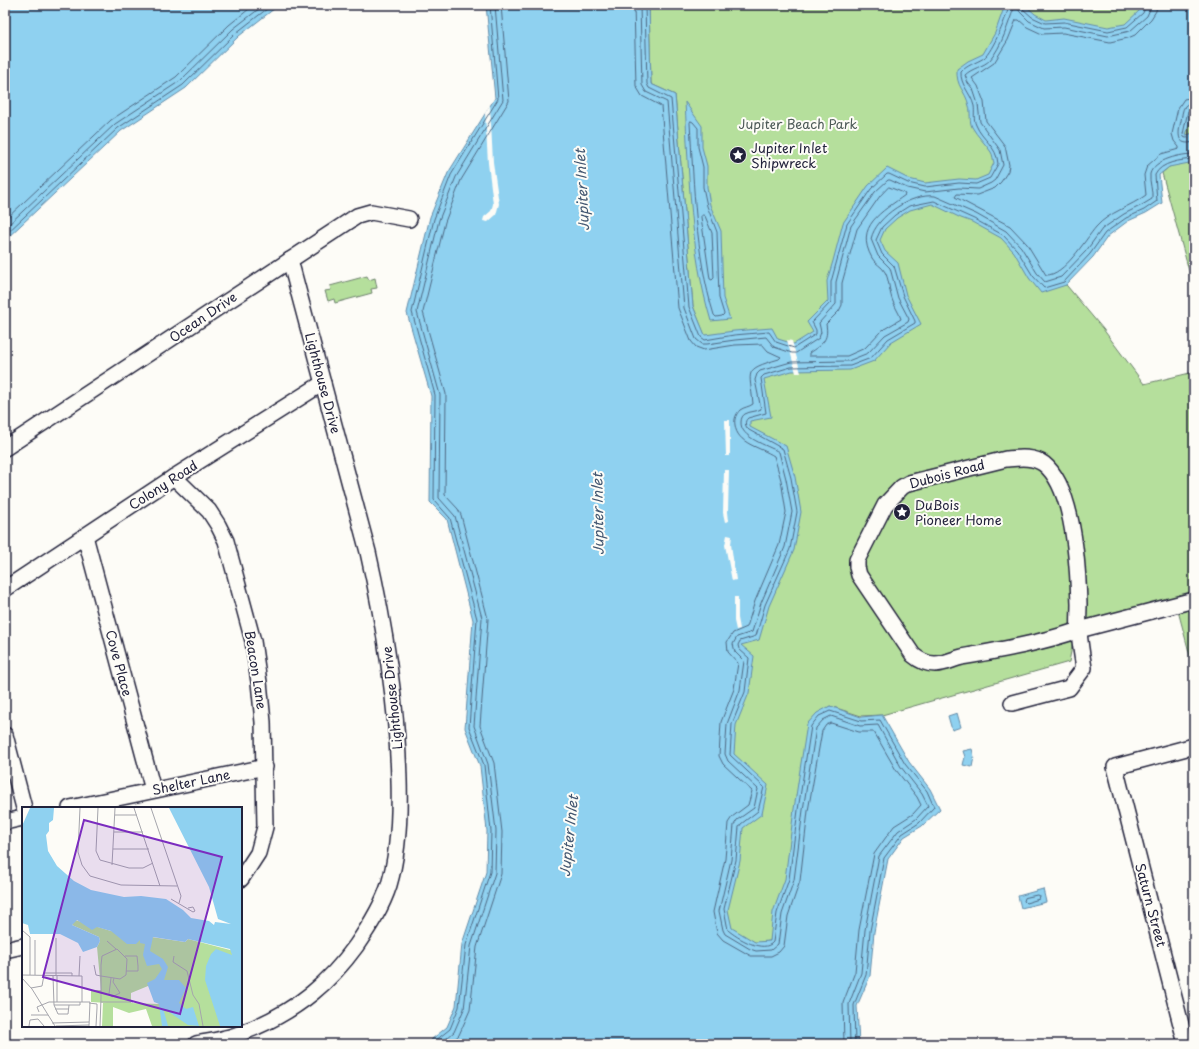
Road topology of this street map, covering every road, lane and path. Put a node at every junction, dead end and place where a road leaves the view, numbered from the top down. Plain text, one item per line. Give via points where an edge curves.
1 (409, 219) dead end
2 (290, 260) junction
3 (323, 383) junction
4 (5, 448) edge
5 (174, 477) junction
6 (85, 536) junction
7 (5, 589) edge
8 (1194, 600) edge
9 (1079, 630) junction
10 (1012, 703) dead end
11 (5, 735) edge
12 (1194, 746) edge
13 (265, 767) junction
14 (153, 790) junction
15 (24, 807) edge
16 (75, 807) edge
17 (22, 818) edge
18 (5, 822) edge
19 (242, 878) edge
20 (22, 946) edge
21 (5, 950) edge
22 (196, 1044) edge
23 (1186, 1044) edge

1 - 2 street, Ocean Drive via 370,212 357,216
2 - 3 street, Lighthouse Drive
2 - 4 street, Ocean Drive
3 - 5 street, Colony Road
3 - 22 street, Lighthouse Drive via 368,552 390,661 399,767 395,860 385,895 374,918 343,964 324,984 295,1007 269,1021 236,1035
5 - 6 street, Colony Road
5 - 13 street, Beacon Lane via 209,510 228,546 253,641 263,716
6 - 7 street, Colony Road
6 - 14 street, Cove Place
8 - 9 street, Dubois Road
9 - 9 street, Dubois Road via 1000,651 943,663 927,663 913,655 859,575 857,560 885,505 909,483 1006,459 1037,460 1050,470 1062,490 1072,525
9 - 10 street via 1084,668 1069,688
11 - 15 street
12 - 23 street, Saturn Street via 1115,767
13 - 14 street, Shelter Lane
13 - 19 street, Beacon Lane via 264,836 254,861
14 - 16 street, Shelter Lane
17 - 18 street
20 - 21 street

